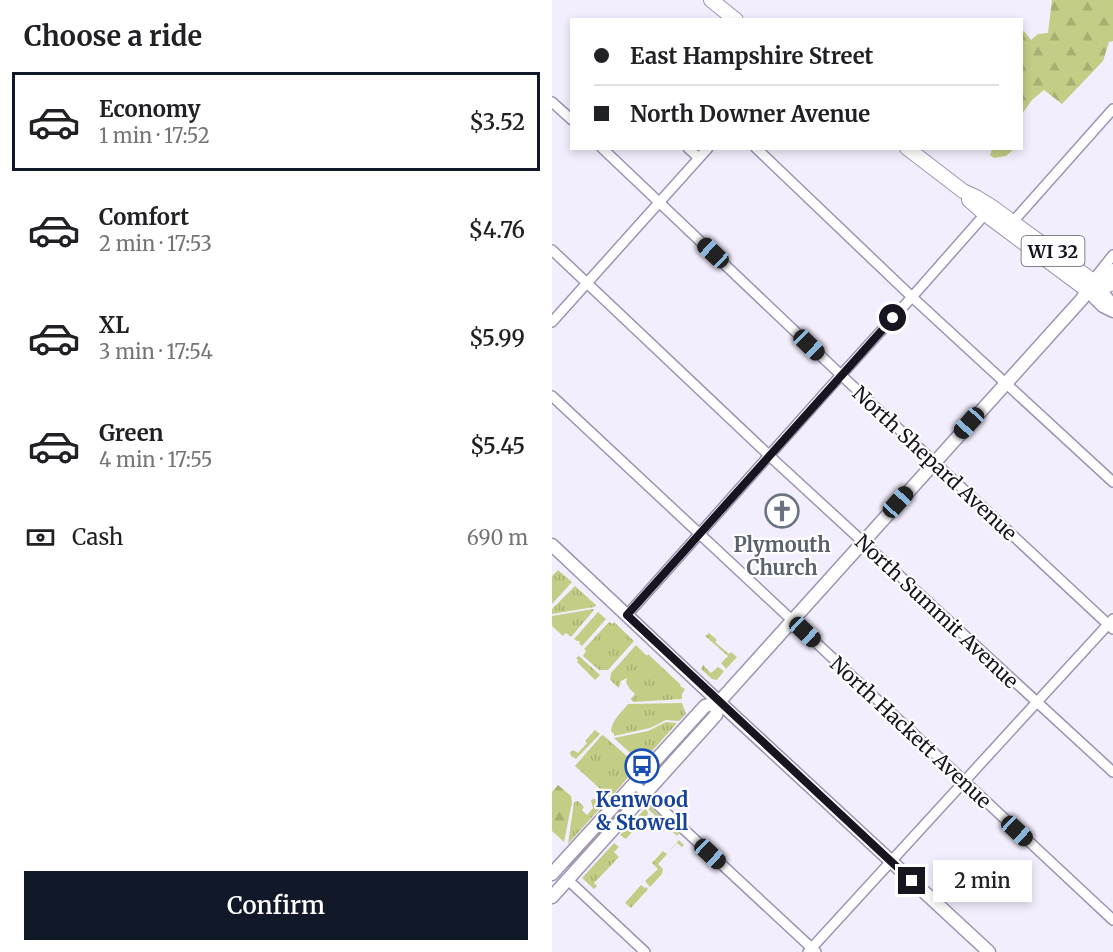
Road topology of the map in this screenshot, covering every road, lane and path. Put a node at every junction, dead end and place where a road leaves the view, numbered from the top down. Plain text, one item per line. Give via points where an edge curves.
1 (711, 0) edge
2 (734, 18) edge
3 (552, 102) edge
4 (1113, 109) edge
5 (570, 118) edge
6 (604, 150) edge
7 (690, 150) edge
8 (706, 150) edge
9 (758, 150) edge
10 (910, 150) edge
11 (699, 158) junction
12 (660, 203) junction
13 (989, 211) junction
14 (1010, 226) junction
15 (552, 250) edge
16 (1113, 255) edge
17 (1113, 272) edge
18 (587, 283) junction
19 (1113, 283) edge
20 (1093, 286) junction
21 (912, 297) junction
22 (1112, 310) edge
23 (552, 322) edge
24 (841, 375) junction
25 (1006, 383) junction
26 (552, 396) edge
27 (769, 456) junction
28 (934, 462) junction
29 (1113, 482) edge
30 (698, 534) junction
31 (862, 542) junction
32 (552, 545) edge
33 (627, 615) junction
34 (792, 621) junction
35 (1111, 624) edge
36 (719, 702) junction
37 (1036, 703) junction
38 (1113, 772) edge
39 (964, 782) junction
40 (635, 784) junction
41 (646, 794) junction
42 (891, 861) junction
43 (552, 874) edge
44 (568, 880) junction
45 (552, 897) edge
46 (1113, 920) edge
47 (812, 951) edge
48 (645, 952) edge
49 (990, 952) edge

1 - 2 main road
3 - 5 street
4 - 14 street
6 - 12 street, North Shepard Avenue
7 - 11 street
8 - 11 street
9 - 21 street
10 - 13 main road, WI 32 via 963,192 971,203
11 - 12 street
12 - 18 street
12 - 24 street, North Shepard Avenue
13 - 14 main road, WI 32
13 - 21 street
14 - 20 main road, WI 32
15 - 18 street, North Summit Avenue
16 - 20 street
17 - 20 main road
18 - 23 street
18 - 27 street, North Summit Avenue
19 - 20 main road
20 - 22 street, WI 32 via 1103,306
20 - 25 street
21 - 24 street
21 - 25 street
24 - 27 street
24 - 28 street, North Shepard Avenue
25 - 28 street
25 - 29 street
26 - 30 street, North Hackett Avenue
27 - 30 street
27 - 31 street, North Summit Avenue
28 - 31 street
28 - 35 street, North Shepard Avenue
30 - 33 street
30 - 34 street, North Hackett Avenue
31 - 34 street
31 - 37 street, North Summit Avenue
32 - 33 street
33 - 36 street
34 - 36 street
34 - 39 street, North Hackett Avenue
35 - 37 street
36 - 40 street via 705,705
36 - 41 street via 716,716
36 - 42 street
37 - 38 street, North Summit Avenue
37 - 39 street
39 - 42 street
39 - 46 street, North Hackett Avenue
40 - 41 street
40 - 43 street
41 - 44 street
41 - 47 street
42 - 47 street
42 - 49 street
44 - 45 street
44 - 48 street

